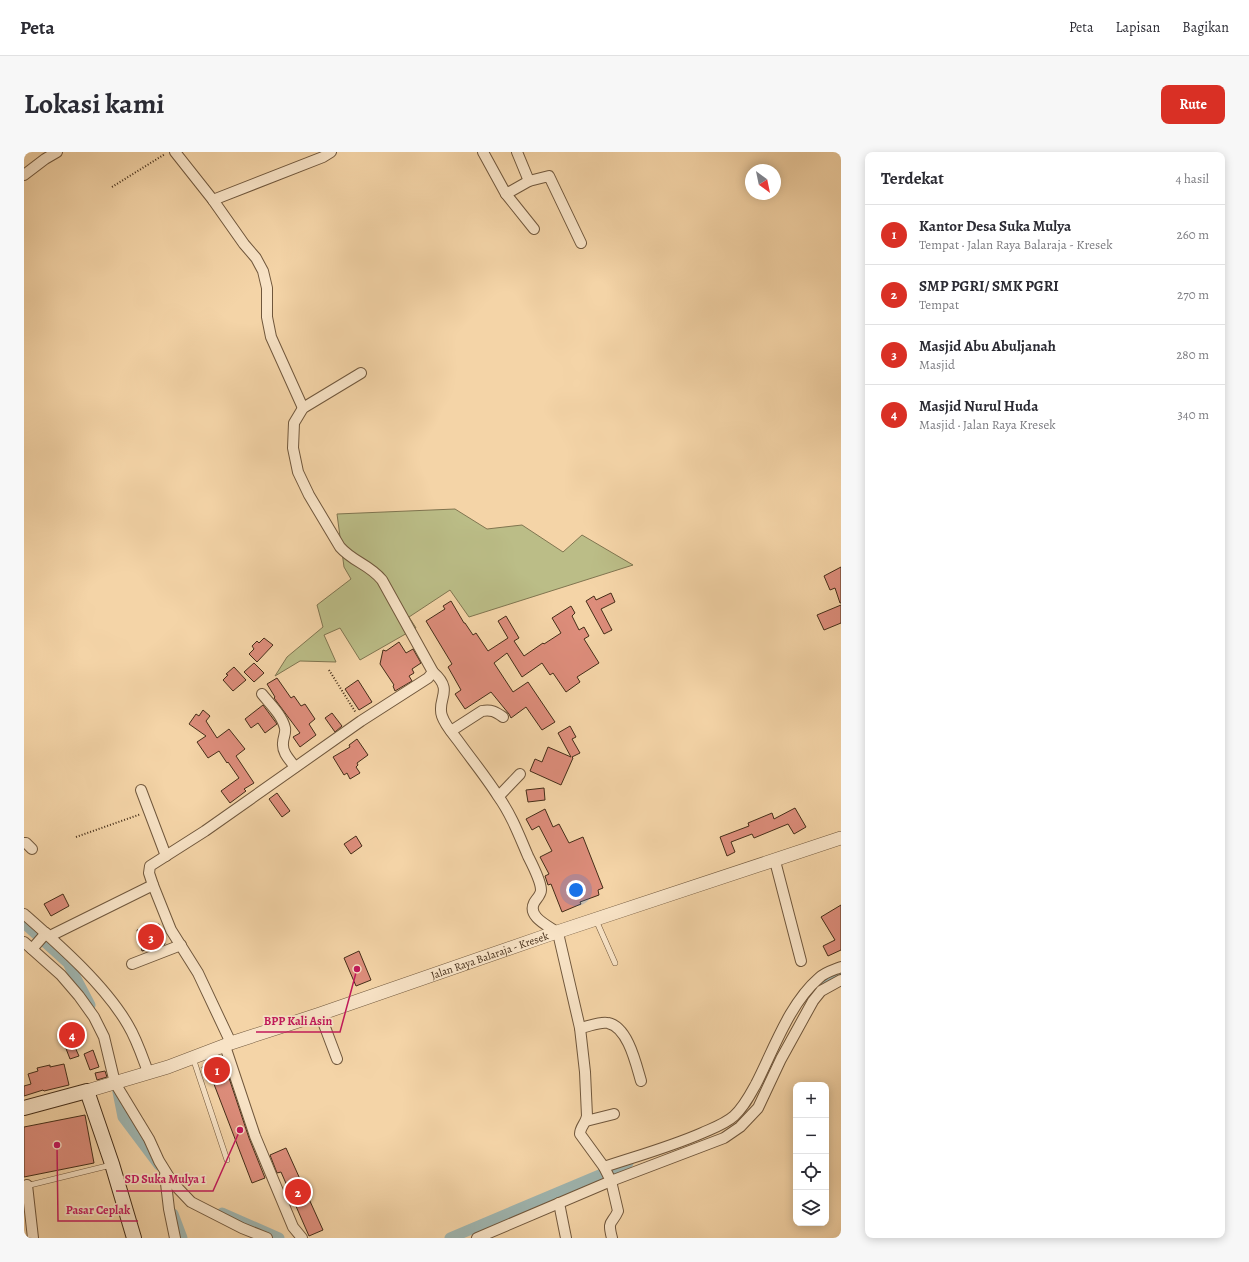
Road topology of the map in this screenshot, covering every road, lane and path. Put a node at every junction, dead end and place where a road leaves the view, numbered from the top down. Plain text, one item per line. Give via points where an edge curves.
1 (57, 152) edge
2 (168, 152) edge
3 (175, 152) edge
4 (331, 152) edge
5 (483, 152) edge
6 (518, 152) edge
7 (24, 175) edge
8 (529, 181) junction
9 (112, 187) dead end
10 (506, 194) junction
11 (213, 200) junction
12 (534, 229) dead end
13 (581, 243) dead end
14 (361, 373) dead end
15 (303, 408) junction
16 (329, 670) dead end
17 (433, 672) junction
18 (262, 694) dead end
19 (503, 717) dead end
20 (361, 721) junction
21 (451, 731) junction
22 (295, 767) junction
23 (520, 774) dead end
24 (141, 790) dead end
25 (499, 796) junction
26 (150, 811) junction
27 (76, 837) dead end
28 (841, 838) edge
29 (166, 856) junction
30 (775, 861) junction
31 (152, 885) junction
32 (24, 914) edge
33 (595, 919) junction
34 (558, 932) junction
35 (38, 940) edge
36 (181, 945) junction
37 (801, 961) dead end
38 (615, 963) dead end
39 (132, 964) dead end
40 (841, 967) edge
41 (841, 980) edge
42 (320, 1014) junction
43 (580, 1028) junction
44 (228, 1045) junction
45 (192, 1058) junction
46 (337, 1059) dead end
47 (144, 1074) junction
48 (640, 1081) dead end
49 (118, 1082) junction
50 (87, 1091) junction
51 (24, 1108) edge
52 (614, 1114) dead end
53 (586, 1121) junction
54 (227, 1160) dead end
55 (112, 1164) junction
56 (165, 1171) junction
57 (608, 1174) junction
58 (26, 1186) edge
59 (559, 1203) junction
60 (34, 1238) edge
61 (134, 1238) edge
62 (175, 1238) edge
63 (267, 1238) edge
64 (302, 1238) edge
65 (476, 1238) edge
66 (566, 1238) edge
67 (612, 1238) edge

1 - 7 street
2 - 9 path
3 - 11 street
4 - 11 street
5 - 10 street
6 - 8 street
8 - 10 street
8 - 13 street via 549,176
10 - 12 street
11 - 15 street via 263,270 271,337
14 - 15 street
15 - 17 street via 294,423 293,448 298,472 308,495 346,554 376,572 382,580
16 - 20 path
17 - 20 street via 428,678
17 - 21 street via 439,677 444,691 442,716
18 - 22 street via 285,727 284,753
19 - 21 street via 494,711 482,711
20 - 22 street
21 - 25 street
22 - 29 street
23 - 25 street
24 - 26 street
25 - 34 street via 525,847 540,886 541,892 533,904 533,914
26 - 27 path
26 - 29 street
28 - 30 street, Jalan Raya Balaraja - Kresek
29 - 31 street via 150,866
30 - 33 street, Jalan Raya Balaraja - Kresek
30 - 37 street
31 - 35 street
31 - 36 street via 171,930
32 - 35 street
33 - 34 street, Jalan Raya Balaraja - Kresek
33 - 38 lane
34 - 42 street, Jalan Raya Balaraja - Kresek
34 - 43 street
35 - 47 street via 102,990 138,1044
35 - 49 street via 61,976 94,1017 104,1037
36 - 39 street
36 - 44 street via 198,974
40 - 57 street via 820,977 802,998 782,1029 749,1097 733,1117 723,1124
41 - 57 street via 821,991 813,1001 758,1108 740,1127 724,1138
42 - 44 street, Jalan Raya Balaraja - Kresek
42 - 46 street
43 - 48 street via 606,1022 614,1024 629,1044
43 - 53 street via 585,1072
44 - 45 street, Jalan Raya Balaraja - Kresek
44 - 64 street via 255,1136 295,1232
45 - 47 street, Jalan Raya Balaraja - Kresek
45 - 54 lane
47 - 49 street, Jalan Raya Balaraja - Kresek
49 - 50 street, Jalan Raya Balaraja - Kresek
49 - 56 street
50 - 51 main road
50 - 55 main road
52 - 53 street
53 - 57 street via 580,1129 580,1135
55 - 58 lane
55 - 61 main road
56 - 62 street
56 - 63 street via 192,1202
57 - 59 street
57 - 67 street via 618,1211 610,1222
58 - 60 street
59 - 65 street
59 - 66 street

